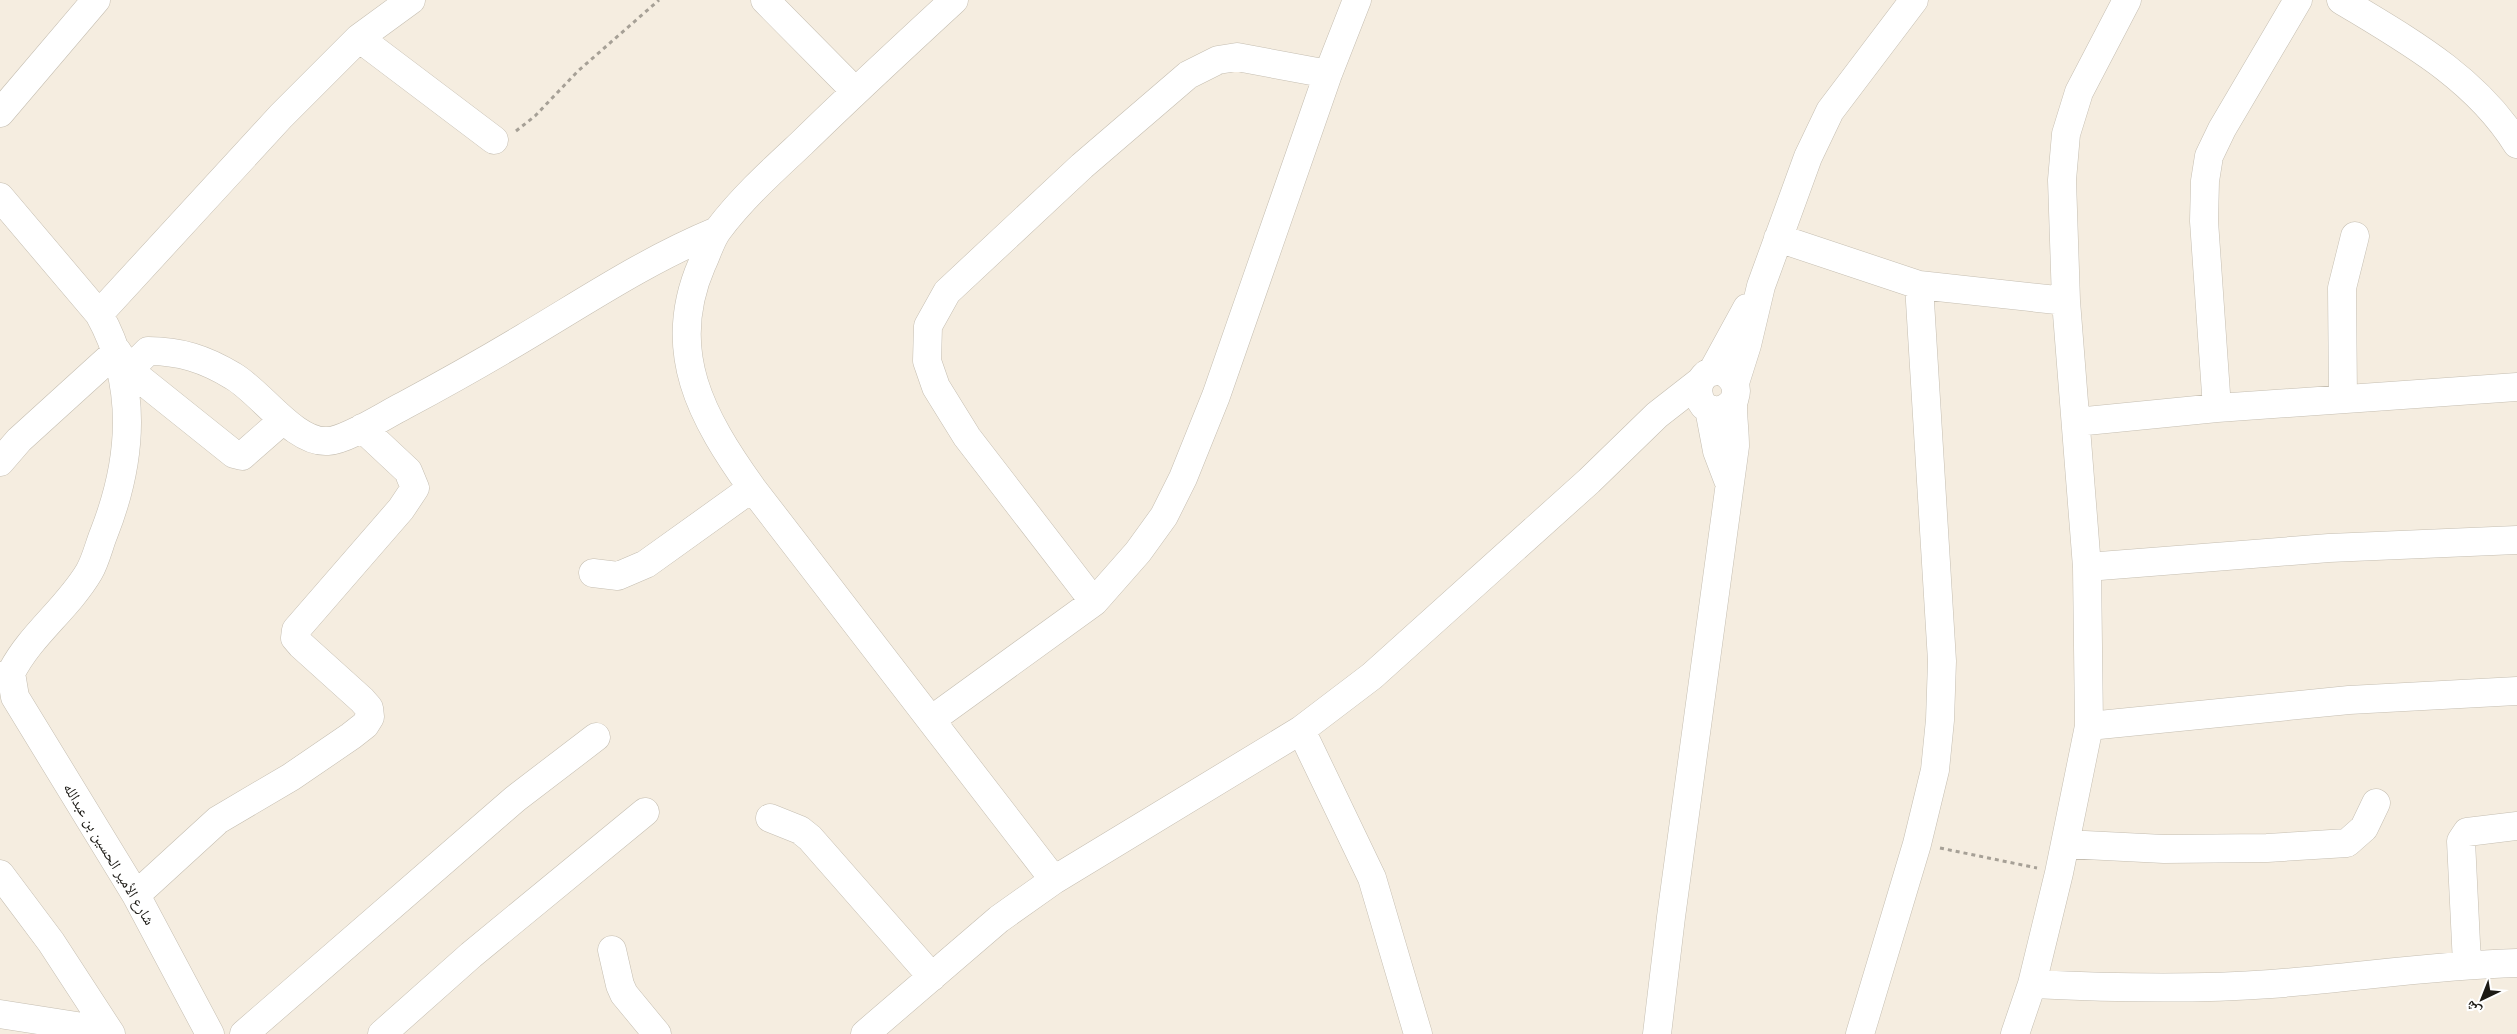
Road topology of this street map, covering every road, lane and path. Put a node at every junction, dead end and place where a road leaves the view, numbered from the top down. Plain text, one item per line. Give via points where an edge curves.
1 (96, 0) edge
2 (412, 0) edge
3 (659, 0) edge
4 (765, 0) edge
5 (954, 0) edge
6 (1357, 0) edge
7 (1914, 0) edge
8 (2128, 0) edge
9 (2298, 0) edge
10 (2340, 0) edge
11 (359, 38) junction
12 (1328, 74) junction
13 (855, 91) junction
14 (0, 113) edge
15 (494, 140) joint
16 (2517, 144) edge
17 (0, 197) edge
18 (717, 231) junction
19 (2355, 236) dead end
20 (1778, 238) junction
21 (1919, 285) junction
22 (2066, 301) junction
23 (99, 314) junction
24 (123, 361) junction
25 (2517, 387) edge
26 (1715, 393) junction
27 (2343, 399) junction
28 (2216, 408) junction
29 (283, 420) junction
30 (2076, 422) junction
31 (362, 428) junction
32 (0, 462) edge
33 (752, 488) junction
34 (2517, 540) edge
35 (2087, 567) junction
36 (593, 573) dead end
37 (1094, 602) junction
38 (5, 675) edge
39 (2517, 691) edge
40 (931, 720) junction
41 (2089, 726) junction
42 (1301, 730) junction
43 (596, 737) dead end
44 (2376, 803) dead end
45 (645, 812) dead end
46 (770, 818) dead end
47 (2517, 826) edge
48 (1917, 844) junction
49 (2066, 844) junction
50 (2059, 873) junction
51 (0, 874) edge
52 (1054, 880) junction
53 (136, 895) junction
54 (612, 950) dead end
55 (2517, 963) edge
56 (2467, 964) junction
57 (932, 977) junction
58 (2032, 984) junction
59 (0, 1014) edge
60 (104, 1034) edge
61 (111, 1034) edge
62 (210, 1034) edge
63 (244, 1034) edge
64 (382, 1034) edge
65 (657, 1034) edge
66 (866, 1034) edge
67 (1418, 1034) edge
68 (1657, 1034) edge
69 (1860, 1034) edge
70 (2015, 1034) edge

1 - 14 street
2 - 11 street
3 - 15 path via 578,71 530,121 519,130
4 - 13 street
5 - 13 street
6 - 12 street
7 - 20 street via 1830,111 1799,179
8 - 22 street via 2079,92 2066,134 2062,180
9 - 28 street via 2209,156 2204,221
10 - 16 street via 2427,52 2476,93
11 - 15 street
11 - 23 street via 281,116
12 - 37 street via 1216,396 1183,478 1164,516
12 - 37 street via 1237,57 1218,60 1188,75 1082,166 947,292 928,326 927,361 936,387 967,437
13 - 18 street via 761,182
17 - 23 street
18 - 31 street via 674,248 476,366
18 - 33 street via 692,288 687,318 689,365 702,407 722,446
19 - 27 street via 2342,288
20 - 21 street
20 - 26 street
21 - 22 street
21 - 48 street via 1942,660 1935,770
22 - 30 street
23 - 24 street
24 - 29 street via 148,351 173,351 203,360 235,376
24 - 29 street via 234,454 242,456
24 - 32 street via 19,440
24 - 38 street via 128,431 123,468 110,519 90,571
25 - 27 street
26 - 42 street via 1662,432 1612,457 1589,482 1372,676
26 - 68 street via 1717,451 1730,486
27 - 28 street
28 - 30 street
29 - 31 street via 315,440 329,441
30 - 35 street
31 - 53 street via 408,471 415,488 401,509 295,634 301,645 362,700 370,717 351,736 292,777 218,820
33 - 36 street via 639,568 618,576
33 - 40 street
34 - 35 street via 2329,548
35 - 41 street
37 - 40 street
38 - 53 street, شارع الأمير الحسين بن عبدالله via 27,719
39 - 41 street via 2349,700
40 - 52 street
41 - 49 street
42 - 52 street
42 - 67 street via 1372,878
43 - 63 street via 515,799
44 - 49 street via 2364,828 2347,843 2173,849
45 - 64 street via 471,955
46 - 57 street via 800,830 810,838
47 - 56 street via 2468,832 2463,836
48 - 50 path
48 - 69 street
49 - 50 street
50 - 58 street
51 - 61 street via 51,942
52 - 57 street via 999,918
53 - 62 street, شارع الأمير الحسين بن عبدالله
54 - 65 street via 624,994
55 - 56 street
56 - 58 street via 2270,984 2128,989
57 - 66 street
58 - 70 street
59 - 60 street via 83,1027

